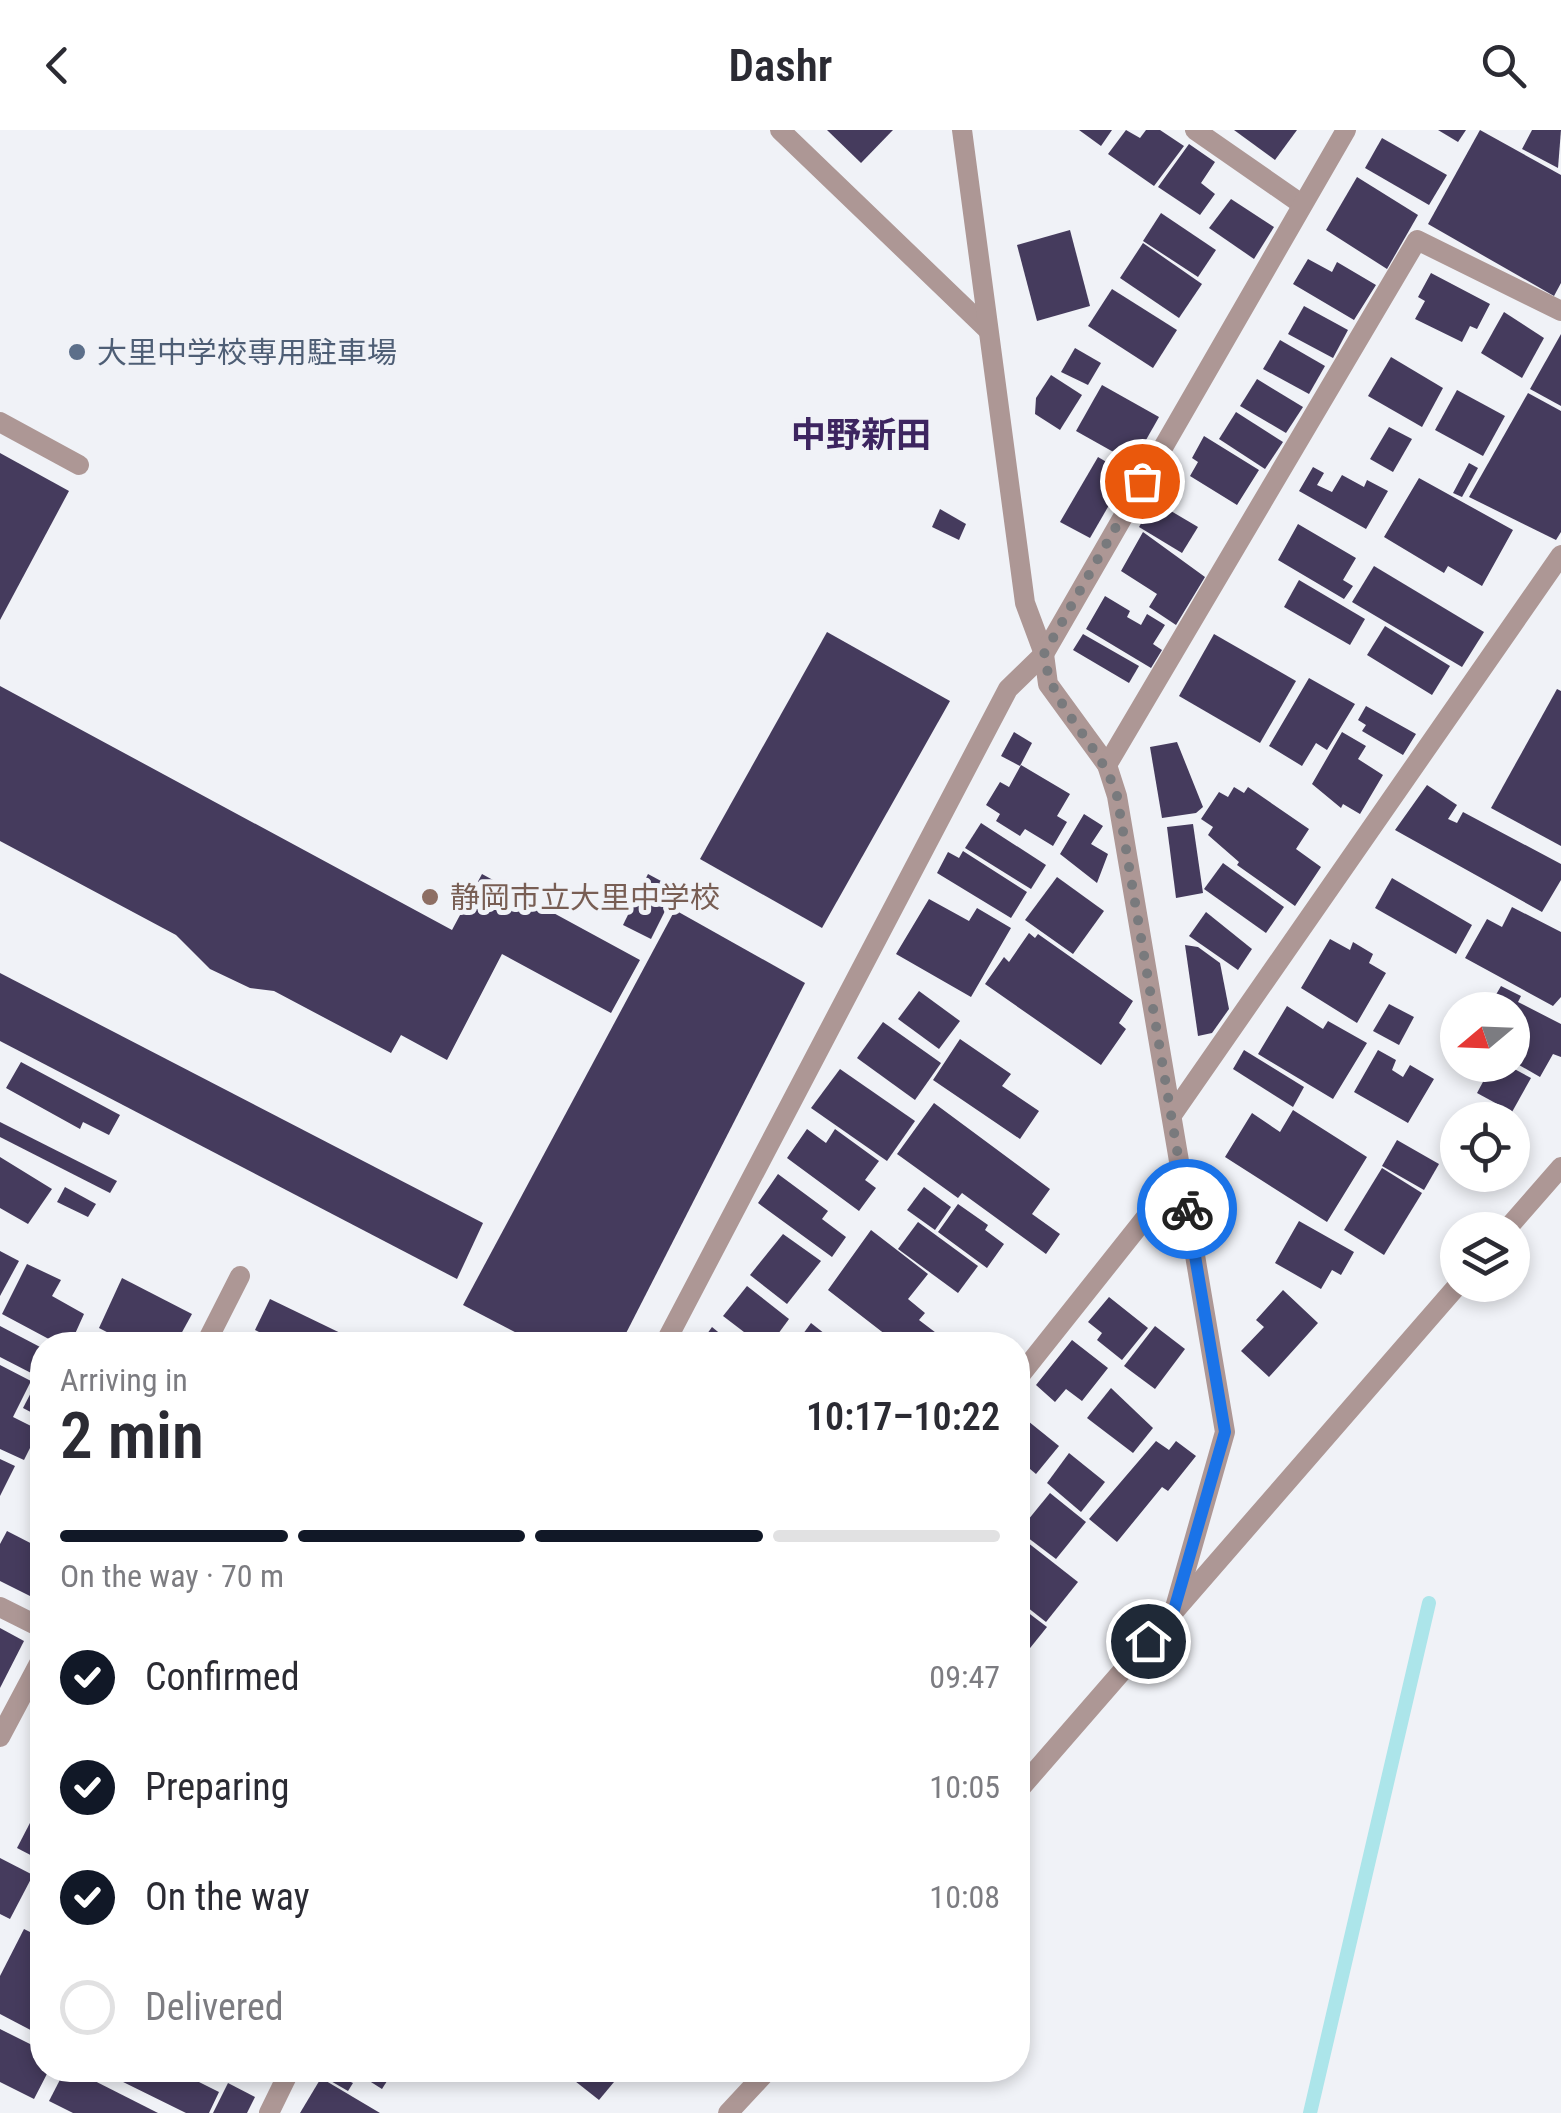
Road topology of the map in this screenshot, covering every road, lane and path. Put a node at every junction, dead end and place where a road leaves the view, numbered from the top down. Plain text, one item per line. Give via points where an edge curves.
1 (780, 130) edge
2 (962, 130) edge
3 (1195, 130) edge
4 (1346, 130) edge
5 (1300, 203) junction
6 (1561, 311) edge
7 (988, 330) junction
8 (0, 422) edge
9 (79, 466) dead end
10 (1561, 555) edge
11 (1044, 654) junction
12 (1108, 765) junction
13 (1172, 1114) junction
14 (1561, 1167) edge
15 (1181, 1173) junction
16 (1522, 1212) edge
17 (240, 1276) dead end
18 (1443, 1302) edge
19 (212, 1332) edge
20 (671, 1332) edge
21 (1030, 1363) edge
22 (0, 1607) edge
23 (1174, 1610) junction
24 (30, 1622) edge
25 (30, 1681) edge
26 (0, 1737) edge
27 (1030, 1777) edge
28 (284, 2082) edge
29 (757, 2082) edge
30 (269, 2113) edge
31 (728, 2113) edge

1 - 7 street
2 - 7 street
3 - 5 street
4 - 5 street
5 - 11 street
6 - 12 street via 1417,240
7 - 11 street via 1025,603
8 - 9 street
10 - 13 street
11 - 12 street via 1048,684
11 - 20 street via 1008,689
12 - 13 street
13 - 15 street
14 - 16 street
15 - 21 street
15 - 23 street via 1225,1432
17 - 19 street
18 - 23 street
22 - 24 street
23 - 27 street
25 - 26 street
28 - 30 street
29 - 31 street

